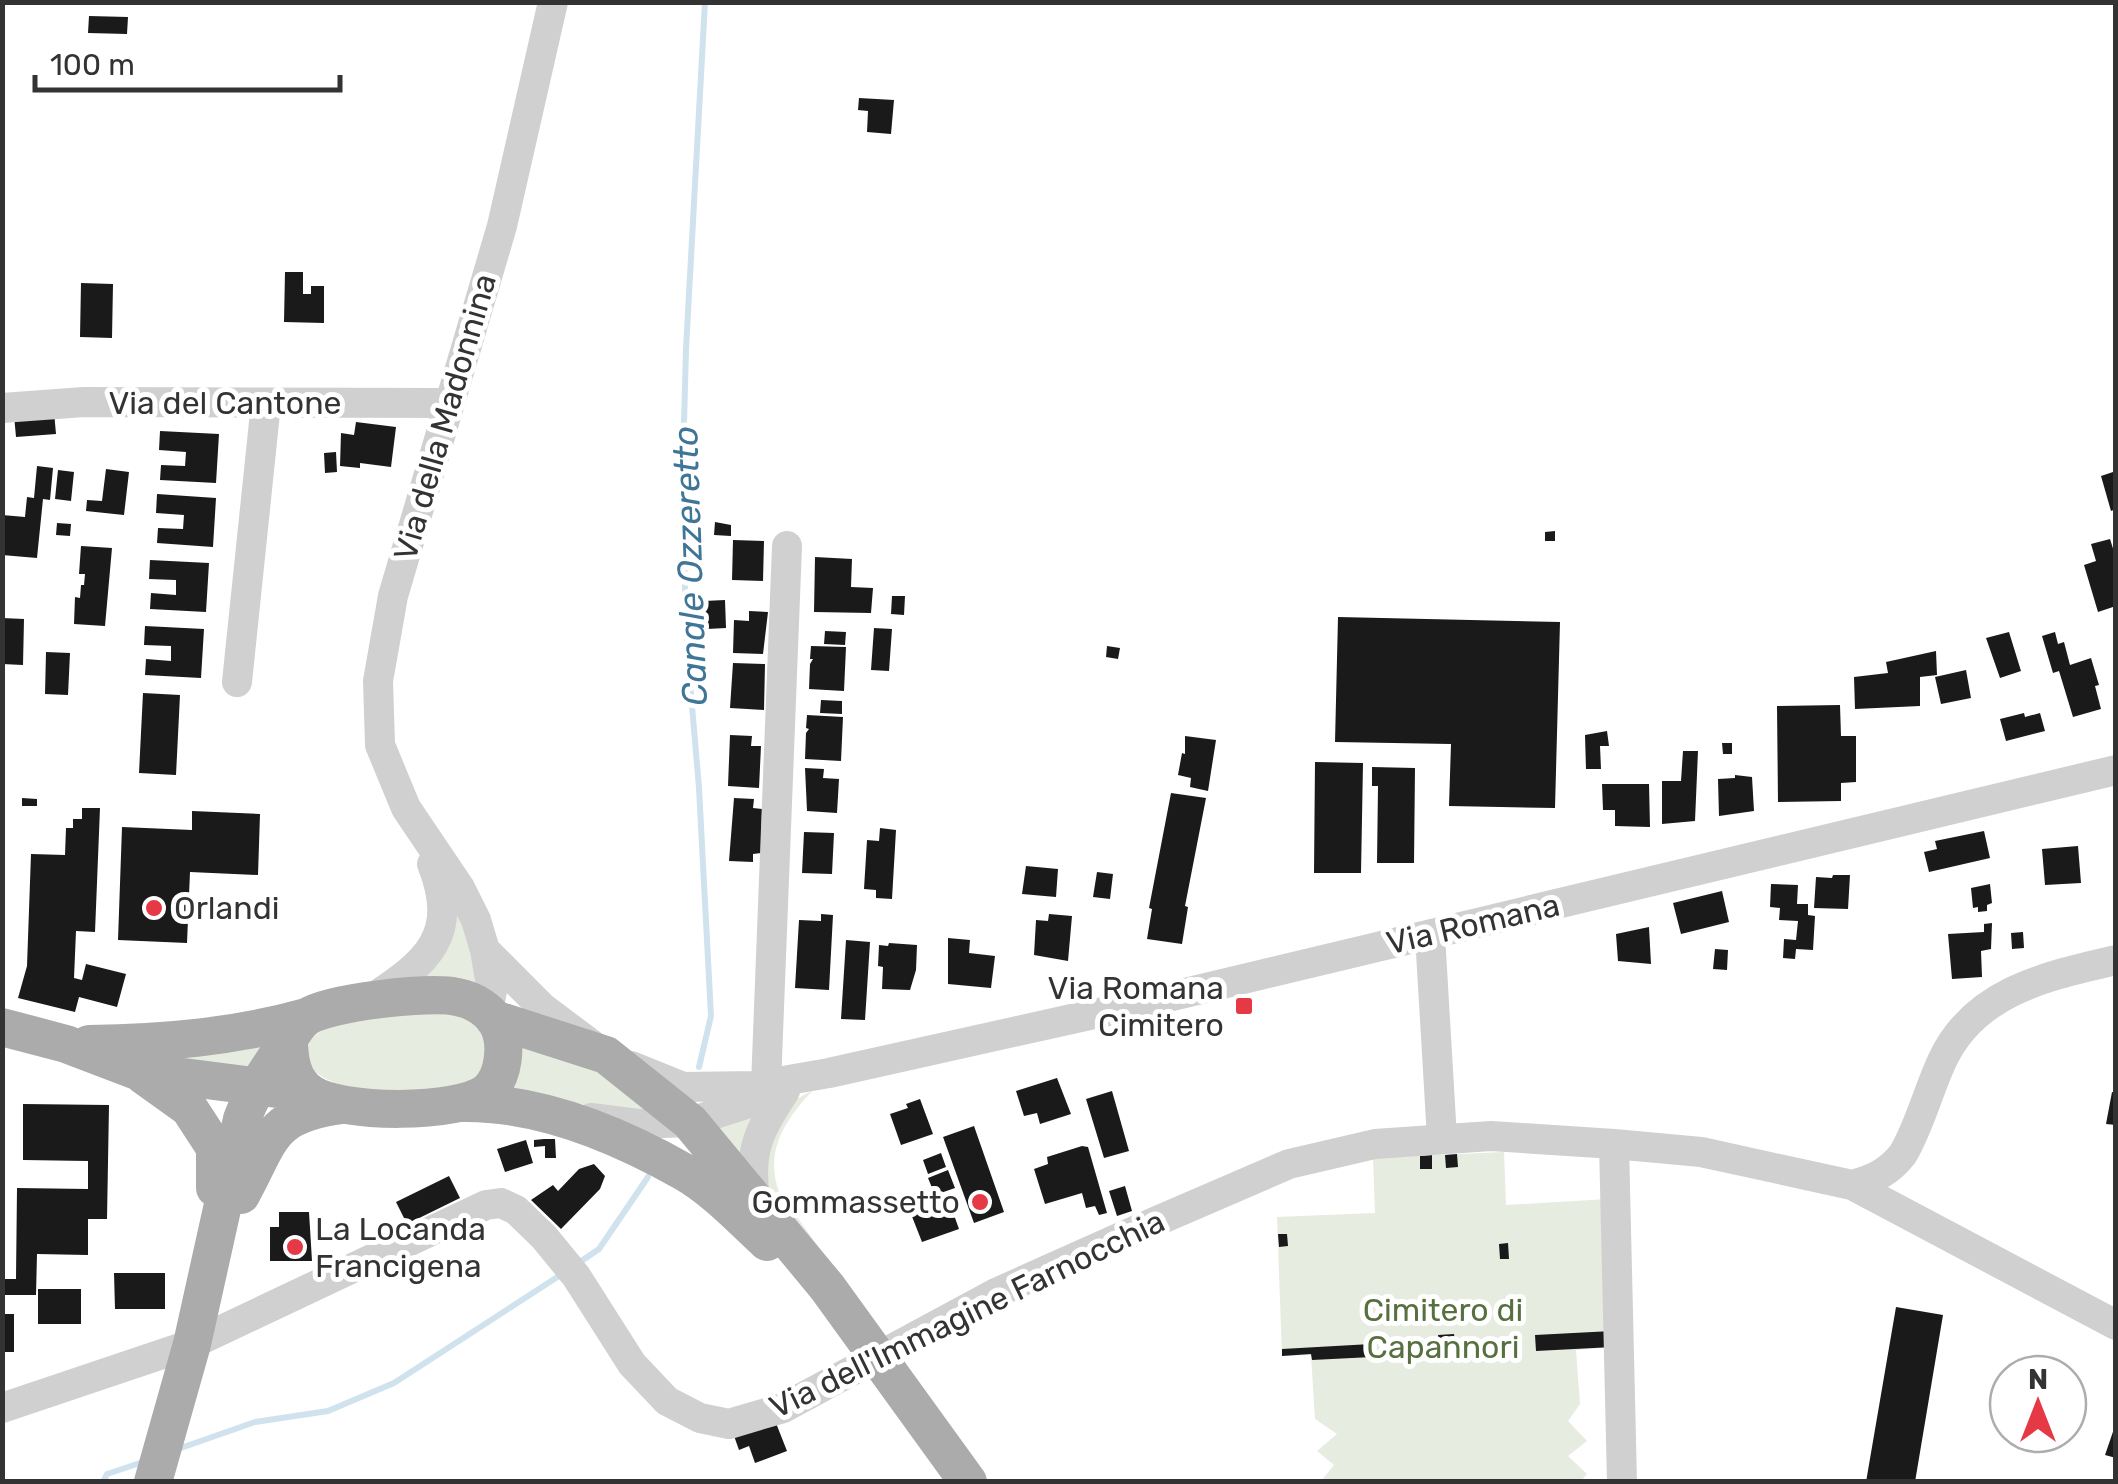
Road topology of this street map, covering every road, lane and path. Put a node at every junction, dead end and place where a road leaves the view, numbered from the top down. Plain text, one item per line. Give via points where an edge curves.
1 (552, 2) edge
2 (266, 404) junction
3 (448, 404) junction
4 (2, 408) edge
5 (788, 546) dead end
6 (237, 682) dead end
7 (2116, 770) edge
8 (418, 828) junction
9 (1430, 934) junction
10 (486, 950) junction
11 (2116, 960) edge
12 (365, 1002) junction
13 (491, 1015) junction
14 (2, 1027) edge
15 (298, 1028) junction
16 (66, 1044) junction
17 (606, 1055) junction
18 (137, 1071) junction
19 (255, 1087) junction
20 (776, 1088) junction
21 (325, 1099) junction
22 (464, 1103) junction
23 (543, 1112) junction
24 (690, 1122) junction
25 (1442, 1138) junction
26 (1614, 1144) junction
27 (1852, 1185) junction
28 (755, 1198) junction
29 (215, 1241) junction
30 (835, 1303) junction
31 (2116, 1325) edge
32 (192, 1344) junction
33 (876, 1359) junction
34 (2, 1408) edge
35 (159, 1460) edge
36 (968, 1482) edge
37 (1622, 1482) edge

1 - 3 street, Via della Madonnina via 502,226
2 - 3 street, Via del Cantone
2 - 4 street, Via del Cantone
2 - 6 street
3 - 8 street, Via della Madonnina via 393,596 378,680 380,744
5 - 20 street
7 - 9 street, Via Romana
8 - 10 street via 460,888
8 - 12 street via 444,905 441,929 415,967
9 - 20 street, Via Romana
9 - 25 street
10 - 13 street
10 - 17 street via 543,1008
11 - 27 street via 2021,986 1986,1004 1950,1045 1903,1154 1875,1178
12 - 13 main road via 457,997
12 - 15 main road via 338,1007
13 - 17 main road
13 - 22 main road via 501,1031 500,1072 488,1091
14 - 16 main road
15 - 16 main road via 188,1041
15 - 19 main road
15 - 21 main road via 289,1062
16 - 18 main road
17 - 20 street via 683,1087
17 - 24 main road
18 - 19 main road
18 - 29 main road via 188,1108 215,1148
19 - 21 main road
19 - 29 main road
20 - 24 street
20 - 28 street via 752,1160
21 - 22 main road via 388,1108
21 - 29 main road via 266,1140
22 - 23 main road via 500,1102
23 - 24 street via 638,1124
23 - 30 main road via 598,1130 686,1173
24 - 28 main road
25 - 26 street, Via dell'Immagine Farnocchia
25 - 33 street, Via dell'Immagine Farnocchia via 1375,1144 1288,1164 996,1293
26 - 27 street, Via dell'Immagine Farnocchia via 1718,1154
26 - 37 street
27 - 31 street, Via dell'Immagine Farnocchia
28 - 30 main road
29 - 32 main road
30 - 33 main road
32 - 33 street, Via dell'Immagine Farnocchia via 501,1203 516,1210 567,1264 632,1364 666,1401 700,1418 728,1424 783,1408
32 - 34 street
32 - 35 main road
33 - 36 main road

